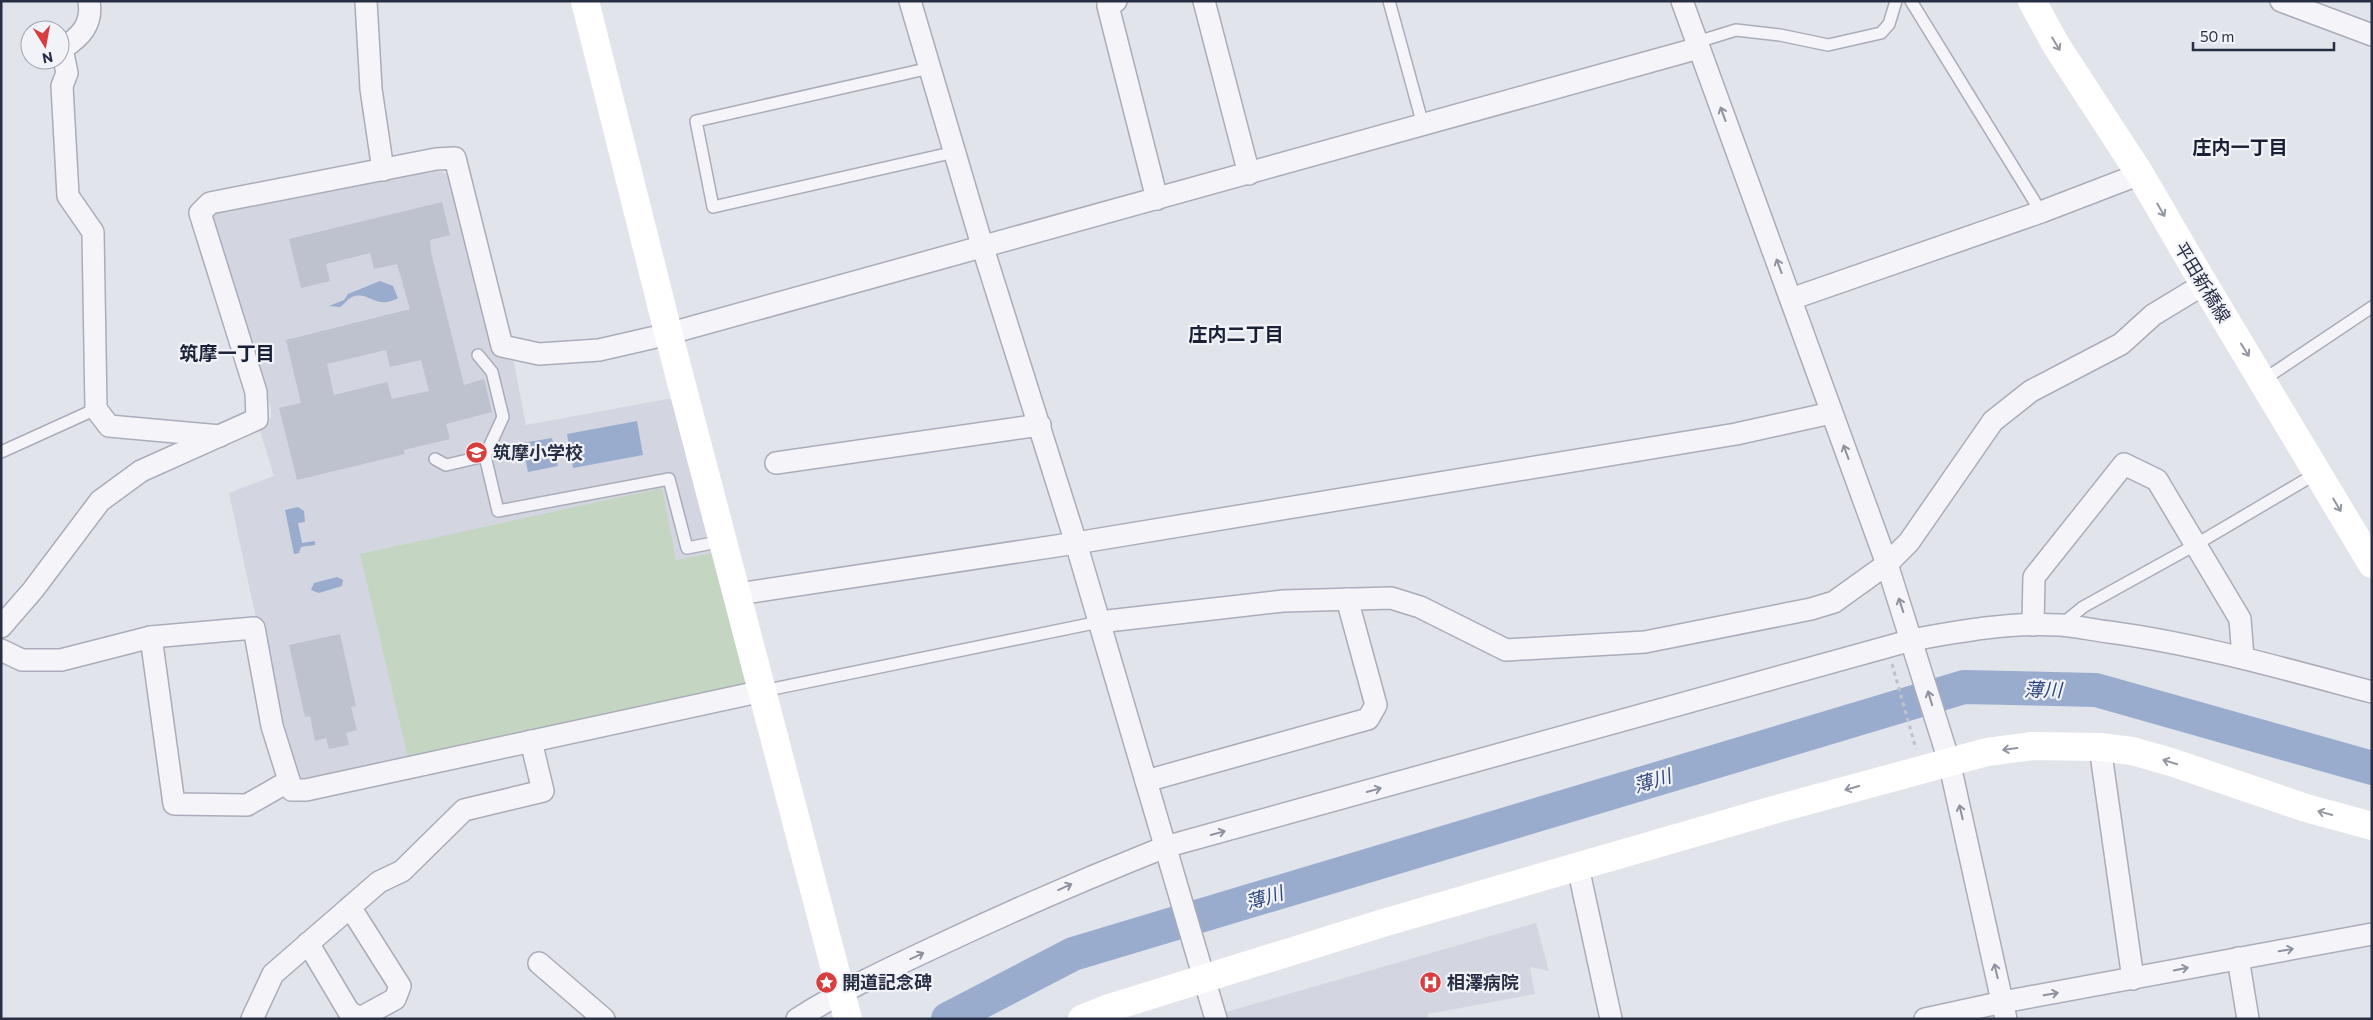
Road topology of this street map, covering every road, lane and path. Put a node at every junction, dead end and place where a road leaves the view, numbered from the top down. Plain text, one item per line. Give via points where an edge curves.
1 (89, 1) edge
2 (366, 1) edge
3 (585, 1) edge
4 (910, 1) edge
5 (1116, 1) edge
6 (1204, 1) edge
7 (1389, 1) edge
8 (1682, 1) edge
9 (1896, 1) edge
10 (1911, 1) edge
11 (2032, 1) edge
12 (2281, 1) edge
13 (2372, 35) edge
14 (1698, 45) junction
15 (930, 68) junction
16 (1423, 125) junction
17 (955, 152) junction
18 (383, 170) junction
19 (1250, 174) junction
20 (2140, 174) junction
21 (1157, 199) junction
22 (2041, 212) junction
23 (982, 245) junction
24 (2204, 284) junction
25 (1791, 299) junction
26 (2372, 306) edge
27 (668, 332) junction
28 (478, 355) dead end
29 (2263, 380) junction
30 (96, 409) junction
31 (1831, 413) junction
32 (1040, 425) junction
33 (224, 436) junction
34 (1, 452) edge
35 (485, 456) junction
36 (435, 459) dead end
37 (776, 463) dead end
38 (2317, 472) junction
39 (723, 541) junction
40 (1076, 542) junction
41 (2195, 545) junction
42 (2369, 553) edge
43 (1887, 564) junction
44 (738, 594) junction
45 (1347, 600) junction
46 (1099, 622) junction
47 (2034, 625) junction
48 (2061, 625) junction
49 (1, 627) edge
50 (151, 637) junction
51 (1914, 646) junction
52 (1, 650) edge
53 (1890, 657) dead end
54 (2243, 658) junction
55 (763, 691) junction
56 (2372, 692) edge
57 (531, 741) junction
58 (2100, 747) junction
59 (1946, 753) junction
60 (1918, 755) dead end
61 (289, 781) junction
62 (1146, 781) junction
63 (2372, 826) edge
64 (1167, 854) junction
65 (1578, 867) junction
66 (350, 907) junction
67 (2372, 934) edge
68 (308, 943) junction
69 (2238, 958) junction
70 (539, 963) dead end
71 (1202, 972) junction
72 (2133, 979) junction
73 (844, 1004) edge
74 (2004, 1010) edge
75 (252, 1019) edge
76 (604, 1019) edge
77 (797, 1019) edge
78 (1082, 1019) edge
79 (1216, 1019) edge
80 (1611, 1019) edge
81 (1925, 1019) edge
82 (2248, 1019) edge

1 - 30 street via 91,14 80,37 62,49 67,72 62,86 68,196 93,232
2 - 18 street via 371,89
3 - 27 street
4 - 15 street
5 - 21 street via 1108,6
6 - 19 street
7 - 16 lane
8 - 14 street
9 - 14 lane via 1889,24 1882,33 1828,46 1780,35 1736,30
10 - 22 lane
11 -> 20 street, 平田新橋線
12 - 13 street
14 - 16 street
25 -> 14 street
15 - 17 street
15 - 17 lane via 696,120 713,207
16 - 19 street
17 - 23 street
18 - 27 street via 455,158 502,346 539,354 599,350
18 - 33 street via 210,203 200,213 256,392 257,419
19 - 21 street
20 - 22 street
20 -> 24 street, 平田新橋線
21 - 23 street
22 - 25 street
23 - 27 street
23 - 32 street
24 -> 29 street, 平田新橋線
24 - 43 street via 2153,315 2121,344 2031,391 1993,421 1932,511 1909,542
25 - 31 street
26 - 29 lane
27 - 39 street
28 - 35 lane via 492,372 503,417
29 - 38 street, 平田新橋線
30 - 33 street via 109,426
30 - 34 lane
31 - 40 street via 1736,434
43 -> 31 street
32 - 37 street
32 - 40 street
33 - 49 street via 142,471 100,501
35 - 36 lane via 446,465
35 - 39 lane via 498,511 669,480 687,548
38 - 41 lane
38 -> 42 street, 平田新橋線
39 - 44 street
40 - 44 street
40 - 46 street
41 - 47 street via 2157,480 2124,464 2034,577
41 - 48 lane via 2083,607
41 - 54 street via 2240,619
43 - 45 street via 1834,602 1636,643 1506,650 1420,607 1391,598
51 -> 43 street
44 - 55 street
45 - 46 street via 1283,601
45 - 62 street via 1376,705 1368,719
46 - 55 lane
46 - 62 street
47 - 48 street
47 - 51 street via 1962,631
48 - 54 street via 2151,638
50 - 52 street via 61,660 22,660
50 - 61 street via 254,628 272,726
50 - 61 street via 174,804 247,805
59 -> 51 street
64 -> 51 street
53 - 60 path
54 - 56 street
55 - 57 street
55 - 73 street
57 - 61 street via 306,790 292,790
57 - 66 street via 543,791 464,810 402,871 379,882
58 -> 59 street via 2032,746
63 -> 58 street via 2306,808 2171,762 2132,751
58 - 72 street
59 -> 65 street
74 -> 59 street
62 - 64 street
64 - 71 street
73 -> 64 street via 1071,884
65 - 71 street
65 - 80 street
66 - 68 street
66 - 68 street via 400,986 395,999 360,1018 349,1012
69 -> 67 street
68 - 75 street via 273,974
72 -> 69 street
69 - 82 street
70 - 76 street
71 - 78 street
71 - 79 street
74 -> 72 street
73 - 77 street
74 - 81 street

